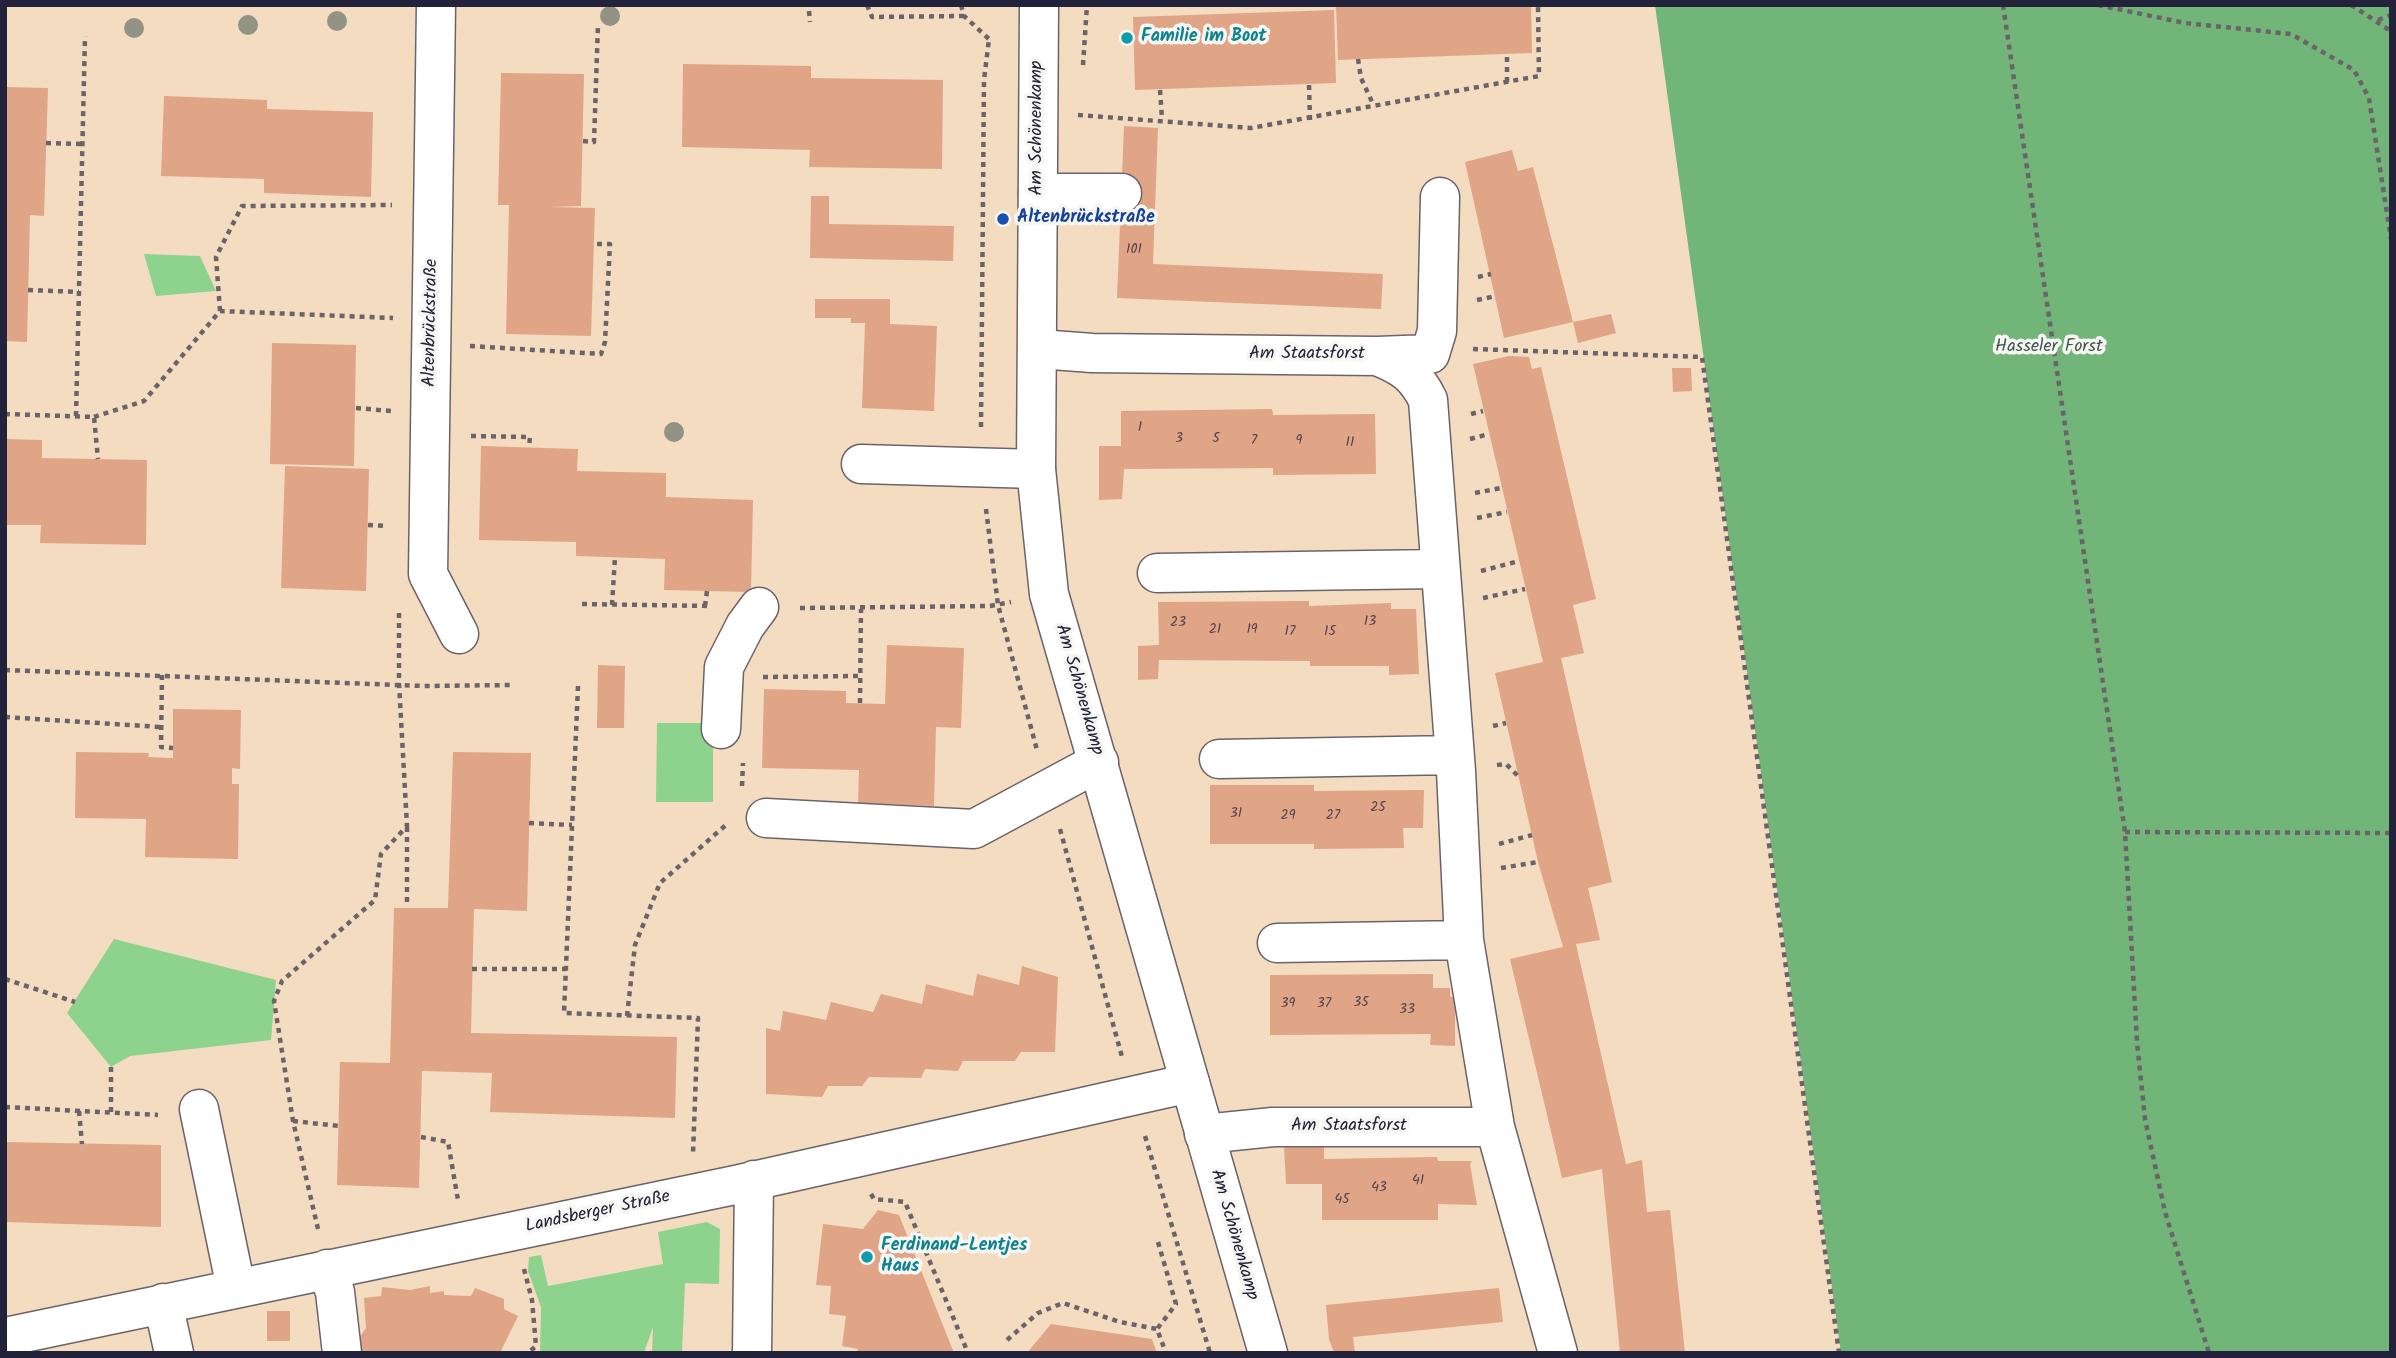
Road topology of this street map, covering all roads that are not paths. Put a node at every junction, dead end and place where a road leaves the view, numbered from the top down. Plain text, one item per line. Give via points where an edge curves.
1 (436, 5) edge
2 (1040, 5) edge
3 (1038, 193) junction
4 (1122, 193) dead end
5 (1440, 197) dead end
6 (1039, 349) junction
7 (1377, 356) junction
8 (860, 464) dead end
9 (1036, 470) junction
10 (1438, 569) junction
11 (1157, 573) dead end
12 (759, 607) road end
13 (460, 634) dead end
14 (732, 743) road end
15 (1454, 755) junction
16 (1219, 759) dead end
17 (1099, 762) junction
18 (746, 812) road end
19 (1464, 940) junction
20 (1277, 943) dead end
21 (1190, 1083) junction
22 (185, 1112) road end
23 (1495, 1127) junction
24 (1204, 1134) junction
25 (754, 1180) junction
26 (327, 1269) junction
27 (236, 1288) junction
28 (163, 1303) junction
29 (5, 1337) edge
30 (174, 1353) edge
31 (342, 1353) edge
32 (752, 1353) edge
33 (1268, 1353) edge
34 (1558, 1353) edge

1 - 13 street, Altenbrückstraße via 428,575
2 - 3 street, Am Schönenkamp
3 - 4 street
3 - 6 street, Am Schönenkamp
5 - 7 street via 1437,331 1430,354
6 - 7 street, Am Staatsforst
6 - 9 street, Am Schönenkamp
7 - 10 street, Am Staatsforst via 1402,366 1418,380 1428,400
8 - 9 street
9 - 17 street, Am Schönenkamp via 1049,594
10 - 11 street
10 - 15 street, Am Staatsforst
12 - 14 street via 724,667
15 - 16 street
15 - 19 street, Am Staatsforst
17 - 18 street via 974,829
17 - 21 street, Am Schönenkamp
19 - 20 street
19 - 23 street, Am Staatsforst
21 - 24 street, Am Schönenkamp
21 - 25 street, Landsberger Straße
22 - 27 street
23 - 24 street, Am Staatsforst via 1273,1126
23 - 34 street, Am Staatsforst
24 - 33 street, Am Schönenkamp
25 - 26 street, Landsberger Straße
25 - 32 street
26 - 27 street, Landsberger Straße
26 - 31 street via 335,1292
27 - 28 street, Landsberger Straße
28 - 29 street, Landsberger Straße
28 - 30 street

